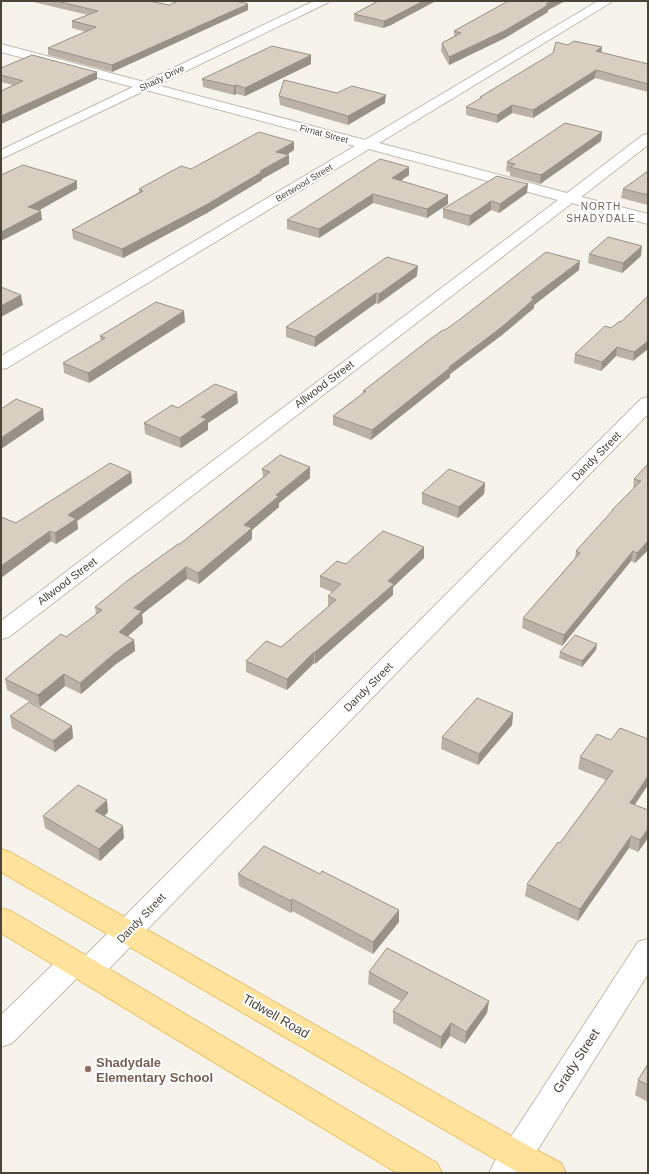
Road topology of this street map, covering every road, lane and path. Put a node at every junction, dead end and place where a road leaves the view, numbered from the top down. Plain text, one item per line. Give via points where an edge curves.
1 (323, 1) edge
2 (606, 1) edge
3 (1, 48) edge
4 (145, 86) junction
5 (648, 138) edge
6 (367, 145) junction
7 (1, 155) edge
8 (568, 198) junction
9 (648, 219) edge
10 (1, 364) edge
11 (648, 403) edge
12 (1, 632) edge
13 (1, 859) edge
14 (1, 919) edge
15 (128, 931) junction
16 (648, 950) edge
17 (82, 966) junction
18 (1, 1034) edge
19 (511, 1164) edge
20 (426, 1173) edge
21 (550, 1173) edge

1 - 4 street, Shady Drive
2 - 6 street, Bertwood Street
3 - 4 street, Firnat Street
4 - 6 street, Firnat Street
4 - 7 street, Shady Drive
5 - 8 street, Allwood Street
6 - 8 street, Firnat Street
6 - 10 street, Bertwood Street
8 - 9 street, Firnat Street
8 - 12 street, Allwood Street
11 - 15 street, Dandy Street
13 - 15 main road, Tidwell Road
14 - 17 main road
15 - 17 street, Dandy Street
15 - 19 main road, Tidwell Road
16 - 19 street, Grady Street
17 - 18 street, Dandy Street
17 - 20 main road
19 - 21 main road, Tidwell Road

